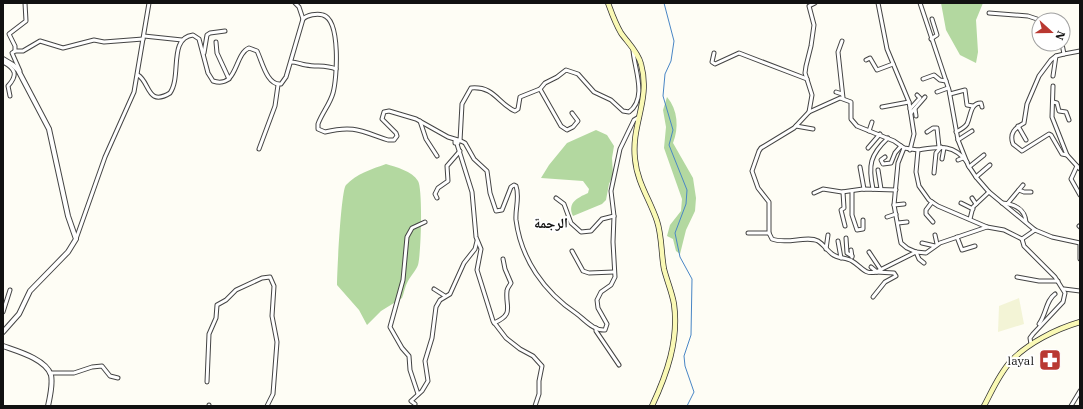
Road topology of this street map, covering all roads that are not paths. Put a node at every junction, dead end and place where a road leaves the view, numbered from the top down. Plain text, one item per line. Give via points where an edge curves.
1 (25, 3) edge
2 (149, 3) edge
3 (295, 3) edge
4 (608, 3) edge
5 (815, 3) edge
6 (878, 3) edge
7 (920, 3) edge
8 (989, 13) dead end
9 (1031, 17) edge
10 (303, 19) junction
11 (932, 19) dead end
12 (225, 31) dead end
13 (144, 38) junction
14 (931, 39) junction
15 (182, 40) junction
16 (216, 42) dead end
17 (842, 42) dead end
18 (633, 50) junction
19 (15, 51) junction
20 (1080, 51) edge
21 (714, 53) dead end
22 (1064, 54) joint
23 (1056, 56) junction
24 (204, 57) junction
25 (3, 59) edge
26 (866, 60) dead end
27 (3, 62) edge
28 (291, 62) junction
29 (892, 64) junction
30 (336, 69) junction
31 (20, 74) junction
32 (138, 75) junction
33 (1053, 76) dead end
34 (229, 79) junction
35 (807, 79) junction
36 (923, 79) dead end
37 (946, 81) junction
38 (278, 85) junction
39 (1053, 86) dead end
40 (948, 88) junction
41 (540, 89) junction
42 (836, 92) dead end
43 (936, 92) dead end
44 (950, 94) junction
45 (917, 95) dead end
46 (10, 96) dead end
47 (843, 96) junction
48 (925, 97) dead end
49 (909, 102) junction
50 (1053, 102) junction
51 (882, 106) dead end
52 (973, 106) junction
53 (982, 107) dead end
54 (915, 109) junction
55 (911, 111) junction
56 (809, 112) junction
57 (572, 114) dead end
58 (916, 116) dead end
59 (639, 117) junction
60 (1069, 120) dead end
61 (420, 121) junction
62 (872, 122) dead end
63 (796, 126) junction
64 (1018, 126) junction
65 (813, 129) dead end
66 (869, 131) junction
67 (972, 131) dead end
68 (927, 132) dead end
69 (956, 132) junction
70 (880, 134) junction
71 (888, 138) junction
72 (958, 140) junction
73 (1026, 140) dead end
74 (458, 141) junction
75 (902, 147) junction
76 (942, 147) junction
77 (868, 148) dead end
78 (259, 149) dead end
79 (910, 150) junction
80 (918, 150) junction
81 (460, 151) junction
82 (984, 155) dead end
83 (1067, 155) junction
84 (437, 156) dead end
85 (885, 157) dead end
86 (963, 158) junction
87 (942, 159) dead end
88 (958, 160) dead end
89 (990, 165) dead end
90 (969, 166) junction
91 (1077, 166) junction
92 (860, 167) dead end
93 (1080, 169) edge
94 (878, 170) dead end
95 (934, 173) dead end
96 (976, 177) junction
97 (1023, 185) dead end
98 (864, 189) junction
99 (873, 189) junction
100 (881, 189) junction
101 (896, 190) junction
102 (1019, 190) junction
103 (852, 191) junction
104 (843, 192) junction
105 (989, 192) junction
106 (1031, 192) dead end
107 (814, 193) dead end
108 (1080, 195) edge
109 (437, 198) dead end
110 (556, 198) dead end
111 (972, 198) dead end
112 (932, 202) junction
113 (960, 203) dead end
114 (1002, 203) junction
115 (1008, 203) junction
116 (904, 204) dead end
117 (976, 204) junction
118 (894, 205) junction
119 (973, 209) junction
120 (896, 214) junction
121 (614, 216) junction
122 (887, 217) dead end
123 (970, 219) junction
124 (863, 220) dead end
125 (425, 222) dead end
126 (907, 222) dead end
127 (933, 222) dead end
128 (1026, 222) junction
129 (898, 224) junction
130 (846, 226) dead end
131 (987, 227) junction
132 (1035, 230) junction
133 (748, 233) dead end
134 (769, 233) junction
135 (828, 235) dead end
136 (935, 235) dead end
137 (957, 237) junction
138 (846, 238) dead end
139 (76, 239) junction
140 (1022, 239) junction
141 (477, 241) junction
142 (838, 241) dead end
143 (922, 243) dead end
144 (1080, 243) edge
145 (936, 245) junction
146 (975, 246) dead end
147 (826, 249) junction
148 (851, 250) dead end
149 (572, 251) dead end
150 (869, 252) dead end
151 (916, 252) junction
152 (852, 256) junction
153 (841, 258) junction
154 (503, 259) dead end
155 (1080, 259) edge
156 (852, 261) junction
157 (924, 263) dead end
158 (871, 267) dead end
159 (881, 270) junction
160 (614, 272) junction
161 (876, 272) junction
162 (1017, 277) dead end
163 (1058, 281) junction
164 (434, 289) dead end
165 (1064, 289) junction
166 (10, 290) dead end
167 (1080, 291) edge
168 (1055, 294) dead end
169 (445, 296) junction
170 (873, 297) dead end
171 (3, 312) edge
172 (1080, 322) edge
173 (494, 323) junction
174 (596, 328) junction
175 (1037, 328) junction
176 (3, 332) edge
177 (1032, 344) junction
178 (3, 346) edge
179 (619, 365) dead end
180 (50, 373) junction
181 (118, 378) dead end
182 (207, 382) dead end
183 (1080, 391) edge
184 (418, 394) junction
185 (415, 404) dead end
186 (48, 406) edge
187 (267, 406) edge
188 (535, 406) edge
189 (652, 406) edge
190 (984, 406) edge
191 (1071, 406) edge

1 - 19 street via 26,21 9,34
2 - 13 street
3 - 10 street
4 - 18 main road via 613,19
5 - 35 street via 809,6 814,25 806,66
6 - 29 street
7 - 14 street
8 - 9 street
10 - 28 street
10 - 30 street via 318,14 329,19 334,36
11 - 14 street via 936,35
12 - 24 street via 207,35
13 - 15 street
13 - 19 street via 104,42 94,40 63,48 40,41 23,51
13 - 32 street
14 - 37 street
15 - 24 street via 191,36 197,37
15 - 32 street via 178,48 177,66 170,92 163,96 152,95 142,77
16 - 34 street via 217,54
17 - 47 street via 838,52
18 - 41 street via 638,88 636,105 629,112 623,111 611,100 594,92 581,76 568,70 544,83
18 - 59 main road via 641,65 644,91
19 - 31 street via 11,55
20 - 22 street
21 - 35 street via 712,62 715,64 739,53
22 - 23 street
23 - 33 street
23 - 64 street via 1038,76 1027,104 1025,120
24 - 34 street via 211,80 216,82
25 - 31 street via 13,65
26 - 29 street via 870,58 876,70
27 - 46 street via 12,68 14,75 8,86
28 - 30 street
28 - 38 street via 285,80
29 - 49 street
30 - 61 street via 332,95 318,124 321,131 351,128 391,140 397,135 383,122 382,115 386,111
31 - 139 street via 49,129 68,216
32 - 139 street via 132,98 105,157
34 - 38 street via 242,53 247,48 252,48 256,51 270,80
35 - 56 street via 812,95
36 - 37 street via 934,74 940,80
37 - 40 street
38 - 78 street via 275,106
39 - 50 street
40 - 43 street
40 - 44 street
41 - 57 street via 561,126 567,130 578,121
41 - 74 street via 520,97 518,109 515,111 491,92 472,88 462,104
42 - 47 street
44 - 52 street via 965,90 967,105
44 - 69 street
45 - 55 street via 920,98
47 - 56 street
47 - 66 street via 851,102 852,122
48 - 54 street
49 - 51 street
49 - 55 street
50 - 60 street via 1057,103 1059,111 1066,112
50 - 83 street via 1054,126
52 - 53 street via 981,103
52 - 69 street via 966,125
54 - 55 street
54 - 58 street
55 - 79 street via 914,134
56 - 63 street
59 - 121 street via 634,120 618,157 611,194
59 - 189 main road via 634,141 635,165 658,223 664,269 674,311 674,336 669,369
61 - 74 street
61 - 84 street via 426,139
62 - 66 street
63 - 65 street
63 - 134 street via 761,148 753,167 754,178 769,202
64 - 73 street
64 - 83 street via 1011,138 1017,149 1024,150 1049,134 1062,154
66 - 70 street
67 - 72 street
68 - 76 street via 937,128
69 - 72 street
70 - 71 street
70 - 77 street
71 - 75 street
71 - 99 street via 871,160
72 - 90 street
74 - 81 street
74 - 174 street via 465,143 472,156 487,171 496,211 502,210 511,187 516,186 518,234 528,261 554,297
75 - 79 street
75 - 85 street via 895,153 891,163 883,164 881,160
75 - 101 street via 895,181
76 - 80 street
76 - 86 street via 955,150
76 - 87 street
76 - 95 street via 936,153
79 - 80 street
80 - 112 street via 916,172 919,186
81 - 109 street via 447,166 448,181 438,188
81 - 141 street via 472,192
82 - 90 street
83 - 91 street
86 - 88 street
86 - 90 street
89 - 96 street
90 - 96 street
91 - 93 street
91 - 108 street via 1071,179
92 - 98 street
94 - 100 street
96 - 105 street
97 - 102 street
98 - 99 street
98 - 103 street
99 - 100 street
100 - 101 street
101 - 118 street
102 - 106 street
102 - 115 street
103 - 104 street
103 - 124 street via 852,215 857,230 863,229
104 - 107 street via 823,189
104 - 130 street via 844,208 841,210
105 - 114 street
105 - 117 street
110 - 121 street via 564,204 571,223 582,232 591,231 602,219
111 - 117 street
112 - 123 street
112 - 127 street via 926,214
113 - 119 street
114 - 115 street
114 - 128 street
115 - 128 street via 1021,209
116 - 118 street
117 - 119 street
118 - 120 street
119 - 123 street
120 - 122 street
120 - 129 street
121 - 160 street
123 - 131 street
125 - 184 street via 412,228 406,237 403,280 390,327 409,356 410,370
126 - 129 street
128 - 132 street
129 - 151 street via 901,243
131 - 137 street
131 - 140 street via 1004,230
132 - 140 street
132 - 144 street via 1052,237
133 - 134 street
134 - 147 street via 772,239 781,241 812,239 819,241
135 - 147 street
136 - 145 street
137 - 145 street
137 - 146 street via 962,250
138 - 152 street via 847,253
139 - 176 street via 68,252 30,291 19,314
140 - 163 street via 1024,246
141 - 169 street via 450,294
141 - 173 street via 481,250 478,270
142 - 153 street
143 - 145 street
144 - 155 street
145 - 151 street via 929,252
147 - 153 street
148 - 152 street
149 - 160 street via 583,271
150 - 159 street
151 - 157 street
151 - 159 street
152 - 156 street
153 - 156 street
154 - 173 street via 511,283 506,291 508,310 503,318
156 - 161 street via 869,273
158 - 161 street
159 - 161 street
160 - 174 street via 615,277 611,285 601,292 597,300 607,327 604,330
161 - 170 street via 894,273 896,276 885,282
162 - 163 street
163 - 165 street
164 - 169 street
165 - 167 street
165 - 175 street via 1063,302 1048,320
166 - 171 street
168 - 175 street via 1049,299
169 - 184 street via 434,312 432,338 425,361 428,381
172 - 177 main road
173 - 188 street via 506,338 541,363 539,394
174 - 179 street
175 - 177 street via 1030,338
177 - 190 main road via 1006,367
178 - 180 street via 38,360
180 - 181 street via 74,373 102,366 110,376
180 - 186 street via 51,394
182 - 187 street via 209,334 216,318 216,304 226,300 236,290 270,277 274,286 272,316 277,342 273,394
183 - 191 street
184 - 185 street via 411,401

